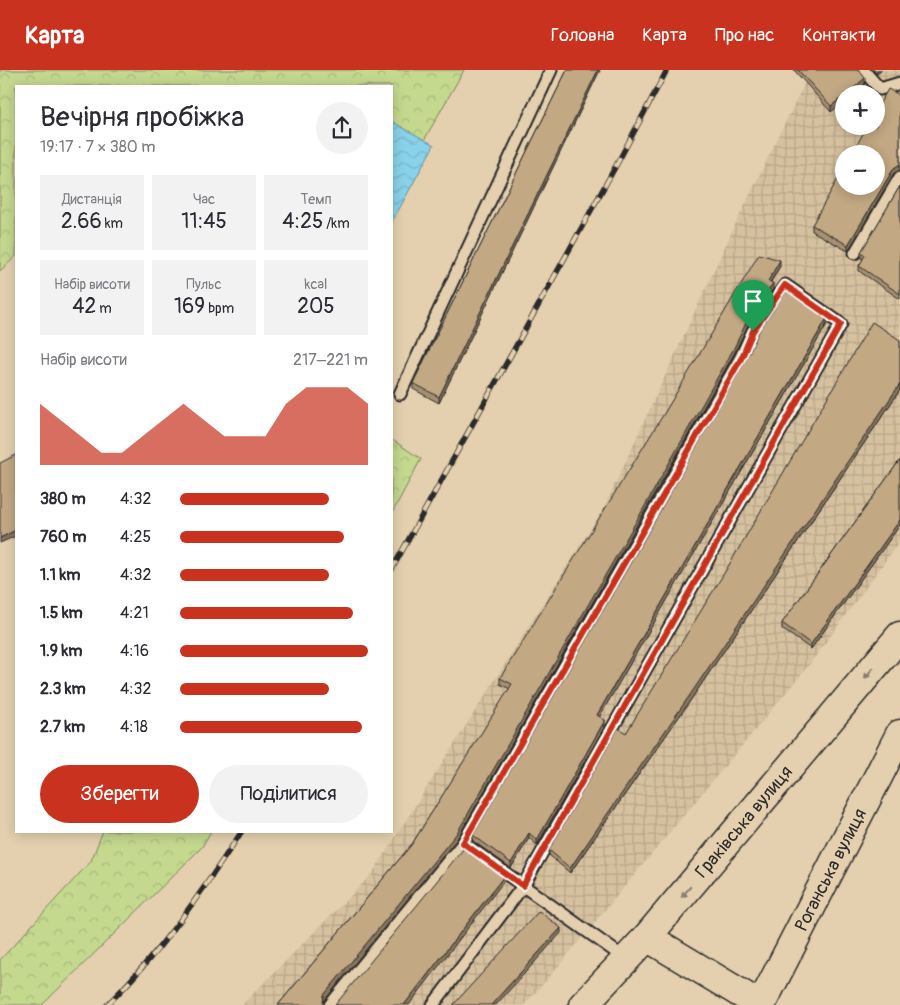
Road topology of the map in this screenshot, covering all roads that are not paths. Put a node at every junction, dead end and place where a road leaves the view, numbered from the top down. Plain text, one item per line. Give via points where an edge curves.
1 (551, 70) edge
2 (863, 70) edge
3 (900, 82) edge
4 (900, 176) edge
5 (856, 253) dead end
6 (400, 394) dead end
7 (900, 636) edge
8 (900, 734) edge
9 (463, 843) junction
10 (523, 886) junction
11 (648, 937) junction
12 (627, 960) junction
13 (330, 1005) edge
14 (433, 1005) edge
15 (583, 1005) edge
16 (761, 1005) edge

1 - 6 lane
2 - 3 lane via 880,89
4 - 5 lane
7 -> 11 street, Граківська вулиця
8 - 16 street, Роганська вулиця
9 - 10 lane
9 - 10 lane via 742,357 753,331 785,285 841,324
9 - 13 lane
10 - 12 lane
10 - 14 lane
11 - 12 street, Граківська вулиця
11 - 16 street
12 - 15 street, Граківська вулиця

